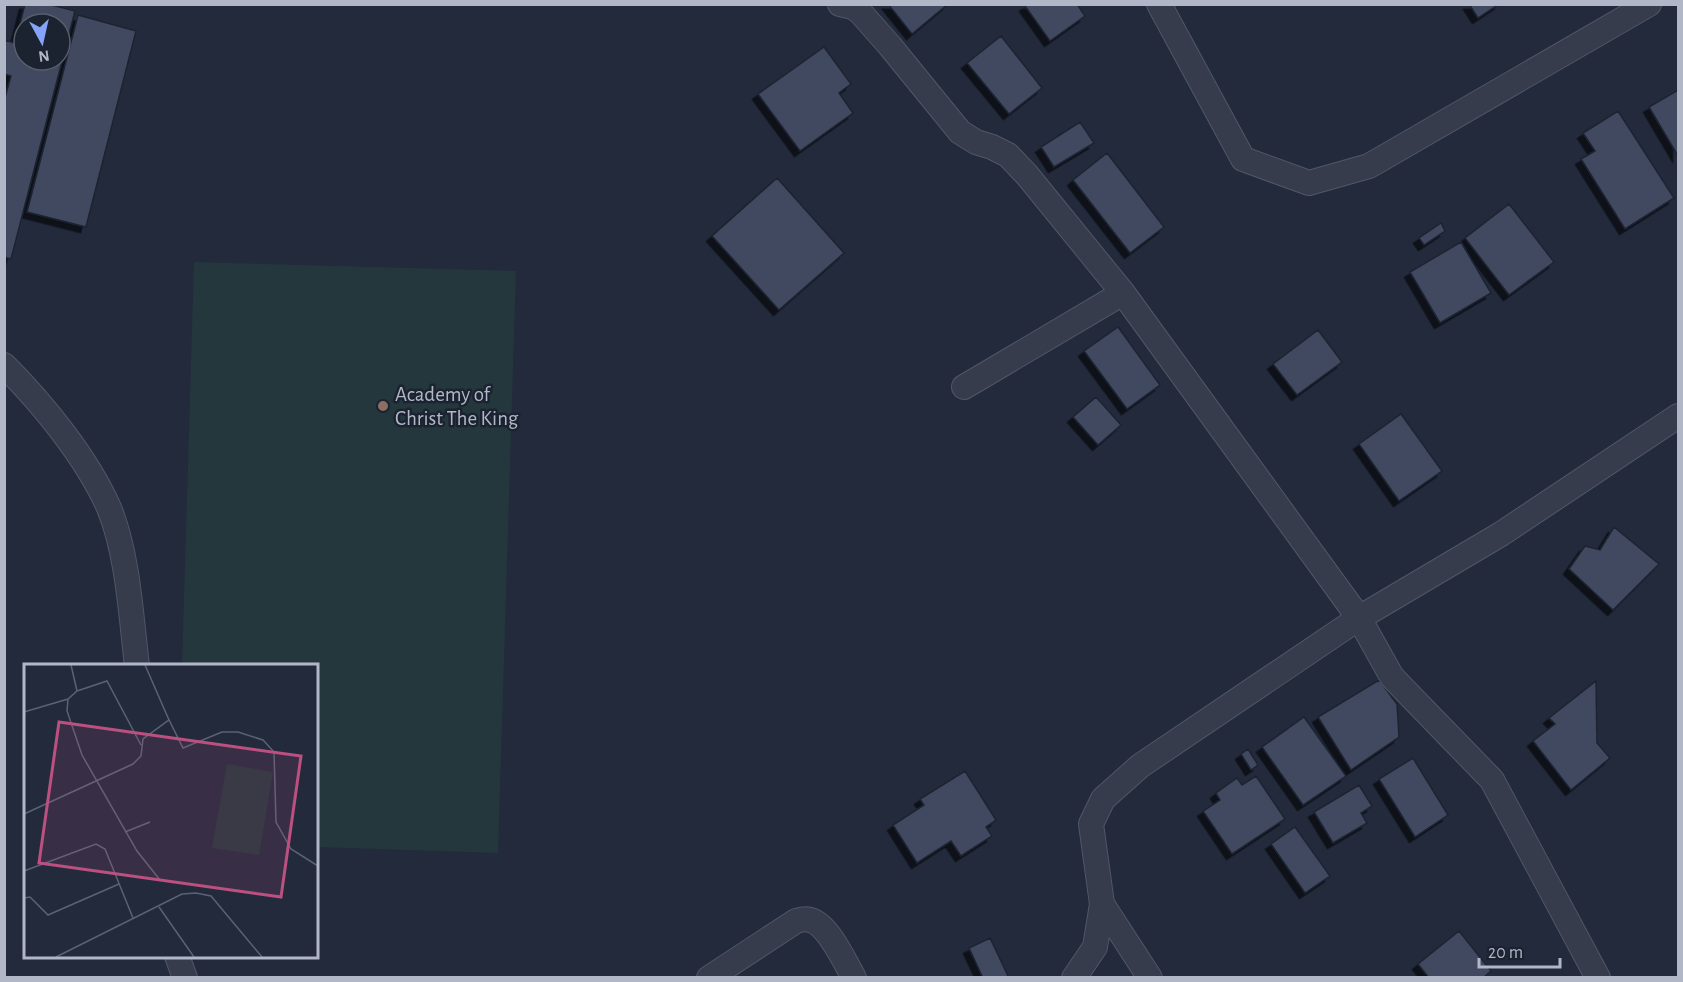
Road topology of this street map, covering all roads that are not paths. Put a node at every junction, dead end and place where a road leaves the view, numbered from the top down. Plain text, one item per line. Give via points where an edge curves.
1 (840, 4) edge
2 (1159, 4) edge
3 (1649, 4) edge
4 (1123, 293) junction
5 (4, 365) edge
6 (964, 387) dead end
7 (1678, 416) edge
8 (1359, 618) junction
9 (137, 664) edge
10 (1102, 904) junction
11 (177, 958) edge
12 (185, 978) edge
13 (709, 978) edge
14 (854, 978) edge
15 (1074, 978) edge
16 (1150, 978) edge
17 (1598, 978) edge

1 - 4 street via 860,12 960,132 1014,162
2 - 3 street via 1243,159 1309,183 1369,166
4 - 6 street
4 - 8 street
5 - 9 street via 33,394 81,459 109,509 123,560
7 - 8 street via 1501,534
8 - 10 street via 1140,766 1102,799 1091,824
8 - 17 street via 1392,677 1492,780
10 - 15 street via 1095,947
10 - 16 street
11 - 12 street
13 - 14 street via 796,921 810,920 825,929

